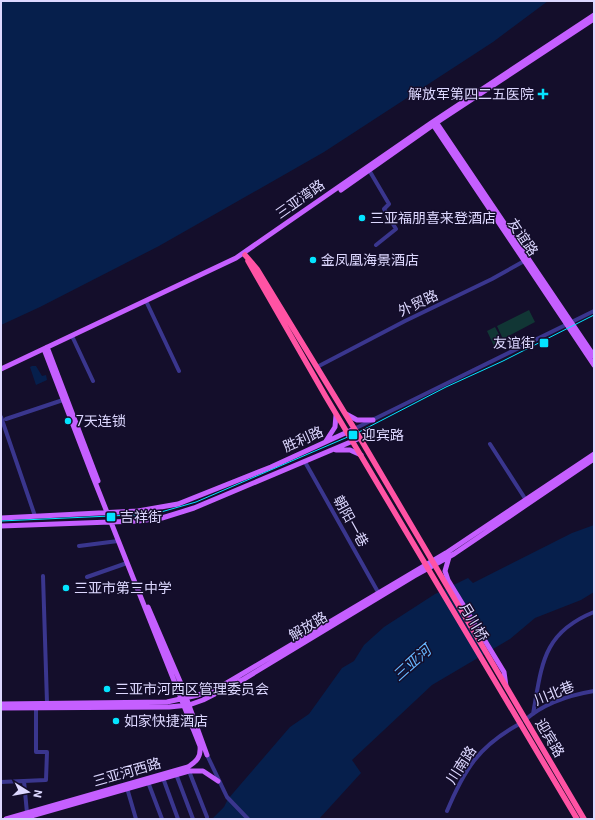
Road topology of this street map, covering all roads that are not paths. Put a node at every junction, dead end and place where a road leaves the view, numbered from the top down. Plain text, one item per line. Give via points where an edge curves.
1 (594, 15) edge
2 (594, 19) edge
3 (434, 123) junction
4 (369, 170) junction
5 (376, 245) dead end
6 (244, 254) junction
7 (526, 260) junction
8 (146, 301) junction
9 (594, 311) edge
10 (569, 323) junction
11 (72, 336) junction
12 (46, 348) junction
13 (594, 356) edge
14 (594, 365) edge
15 (317, 367) junction
16 (1, 369) edge
17 (179, 371) dead end
18 (93, 381) dead end
19 (63, 400) junction
20 (344, 413) junction
21 (336, 415) junction
22 (1, 417) edge
23 (6, 419) dead end
24 (373, 420) junction
25 (354, 429) junction
26 (347, 432) junction
27 (360, 438) junction
28 (352, 441) junction
29 (326, 442) junction
30 (490, 444) dead end
31 (333, 450) junction
32 (594, 454) edge
33 (361, 455) junction
34 (594, 460) edge
35 (305, 462) junction
36 (526, 500) junction
37 (109, 512) junction
38 (35, 516) junction
39 (1, 518) edge
40 (113, 522) junction
41 (1, 526) edge
42 (118, 540) junction
43 (79, 546) dead end
44 (450, 556) junction
45 (127, 563) junction
46 (433, 563) junction
47 (427, 566) junction
48 (43, 576) dead end
49 (87, 577) dead end
50 (446, 580) junction
51 (378, 592) junction
52 (594, 612) edge
53 (495, 669) junction
54 (594, 691) edge
55 (184, 699) junction
56 (46, 703) junction
57 (1, 704) edge
58 (186, 706) junction
59 (1, 708) edge
60 (36, 708) junction
61 (533, 714) junction
62 (523, 722) junction
63 (207, 755) joint
64 (189, 771) junction
65 (176, 774) junction
66 (163, 778) junction
67 (24, 781) junction
68 (1, 782) edge
69 (148, 782) junction
70 (219, 783) junction
71 (128, 788) junction
72 (446, 811) dead end
73 (27, 813) junction
74 (40, 816) edge
75 (207, 817) dead end
76 (6, 819) edge
77 (21, 819) edge
78 (136, 819) edge
79 (162, 819) edge
80 (178, 819) edge
81 (193, 819) edge
82 (248, 819) edge
83 (577, 819) edge
84 (584, 819) edge

1 - 3 main road, 三亚湾路
2 - 3 main road, 三亚湾路
3 - 4 main road, 三亚湾路
3 - 6 main road, 三亚湾路
3 - 7 main road, 友谊路
4 - 5 street via 389,204 384,209 396,229
4 - 6 main road, 三亚湾路
6 - 8 main road, 三亚湾路
6 - 15 highway via 257,268
6 - 21 highway
7 - 10 main road, 友谊路
7 - 15 street, 外贸路
8 - 11 main road, 三亚湾路
8 - 17 street
9 - 10 street, 胜利路
10 - 13 main road, 友谊路
10 - 14 main road, 友谊路
10 - 24 street, 胜利路
11 - 12 main road, 三亚湾路
11 - 18 street
12 - 16 main road, 三亚湾路
12 - 19 main road
12 - 37 main road
15 - 20 highway
19 - 23 street
19 - 37 main road
20 - 24 main road via 357,420
20 - 25 highway
21 - 26 highway
21 - 29 main road via 335,427
22 - 38 street
24 - 25 street, 胜利路
25 - 26 main road, 胜利路
25 - 27 highway
26 - 28 highway
26 - 29 main road, 胜利路
27 - 28 main road, 胜利路
27 - 46 highway
28 - 31 main road, 胜利路
28 - 33 highway
29 - 37 main road, 胜利路 via 178,504 152,510
30 - 36 street
31 - 33 main road via 346,450
31 - 35 main road, 胜利路
32 - 36 main road, 解放路
33 - 47 highway
34 - 44 main road, 解放路
35 - 40 main road, 胜利路 via 178,513 150,520
35 - 51 street, 朝阳一巷
36 - 46 main road, 解放路
37 - 38 main road, 胜利路
37 - 40 main road
38 - 39 main road, 胜利路
40 - 41 main road, 胜利路
40 - 42 main road
40 - 55 main road
42 - 43 street
42 - 45 main road
44 - 46 main road, 解放路
44 - 50 main road via 445,566
45 - 49 street
45 - 55 main road
46 - 47 main road, 解放路
46 - 50 highway
47 - 51 main road, 解放路
47 - 53 highway, 月川桥
47 - 58 main road, 解放路 via 244,680
48 - 56 street
50 - 53 highway, 月川桥
51 - 55 main road, 解放路 via 220,687
52 - 61 street via 578,618 555,637 543,663
53 - 62 highway, 迎宾路
53 - 62 highway, 迎宾路
54 - 61 street, 川北巷 via 562,699
55 - 56 main road, 解放路
55 - 58 main road
56 - 57 main road, 解放路
58 - 60 main road, 解放路
58 - 63 main road
58 - 73 main road, 三亚河西路 via 200,746 196,762 188,767
59 - 60 main road, 解放路
60 - 67 street via 36,752 47,752 46,780
61 - 62 street, 川北巷
62 - 72 street, 川南路 via 490,743 478,754
62 - 83 highway, 迎宾路
62 - 84 highway, 迎宾路
63 - 70 street
64 - 65 main road, 三亚河西路
64 - 70 main road, 三亚河西路 via 203,771
64 - 75 street
65 - 66 main road, 三亚河西路
65 - 81 street
66 - 69 main road, 三亚河西路
66 - 80 street
67 - 68 street
67 - 73 street
69 - 71 main road, 三亚河西路
69 - 79 street
70 - 82 street
71 - 74 main road, 三亚河西路
71 - 78 street
73 - 76 main road, 三亚河西路
74 - 77 main road, 三亚河西路

